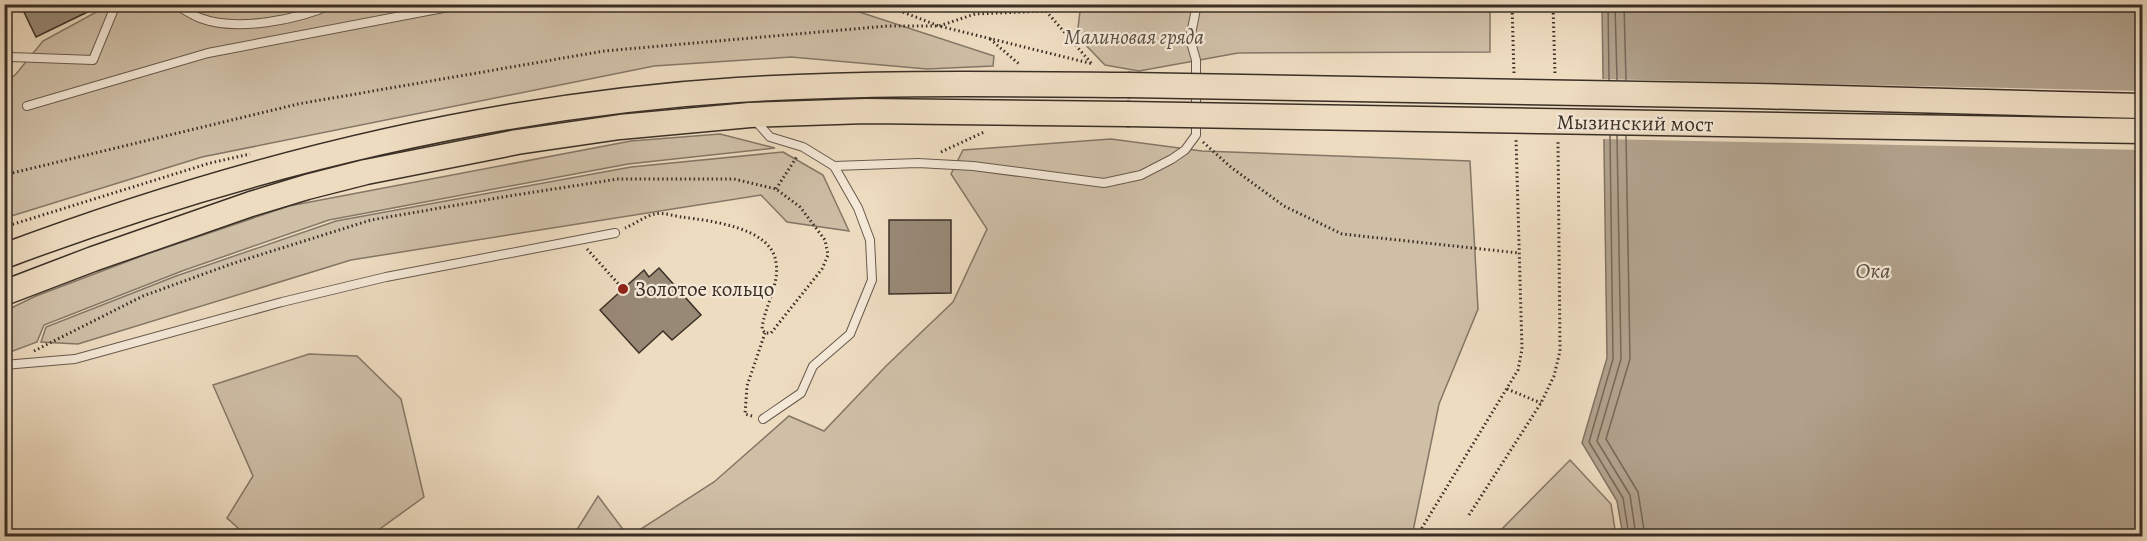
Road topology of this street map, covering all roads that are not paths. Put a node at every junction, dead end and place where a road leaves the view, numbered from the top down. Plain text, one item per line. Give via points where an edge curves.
1 (116, 4) edge
2 (176, 4) edge
3 (333, 4) edge
4 (464, 4) edge
5 (1197, 4) edge
6 (4, 49) edge
7 (11, 57) junction
8 (4, 66) edge
9 (2142, 105) edge
10 (27, 106) dead end
11 (750, 115) junction
12 (2142, 131) edge
13 (834, 166) junction
14 (615, 233) road end
15 (4, 256) edge
16 (4, 293) edge
17 (5, 365) edge
18 (763, 419) road end

1 - 7 lane via 93,60
2 - 3 lane via 200,18 231,25 278,21
4 - 10 lane via 208,53
5 - 13 lane via 1190,39 1196,60 1196,135 1185,150 1141,175 1104,183 973,166
6 - 7 lane
7 - 8 lane
9 - 15 main road, Мызинский мост, bridge via 1128,85 881,84 736,90 626,100 511,117 356,147 246,176
11 - 12 main road, Мызинский мост, bridge via 991,112
11 - 13 lane via 770,137 803,147
11 - 16 main road, Мызинский мост via 620,127 517,142 366,172 251,204
13 - 18 lane via 858,208 870,240 872,280 850,334 813,366 801,393
14 - 17 lane via 374,280 75,359

